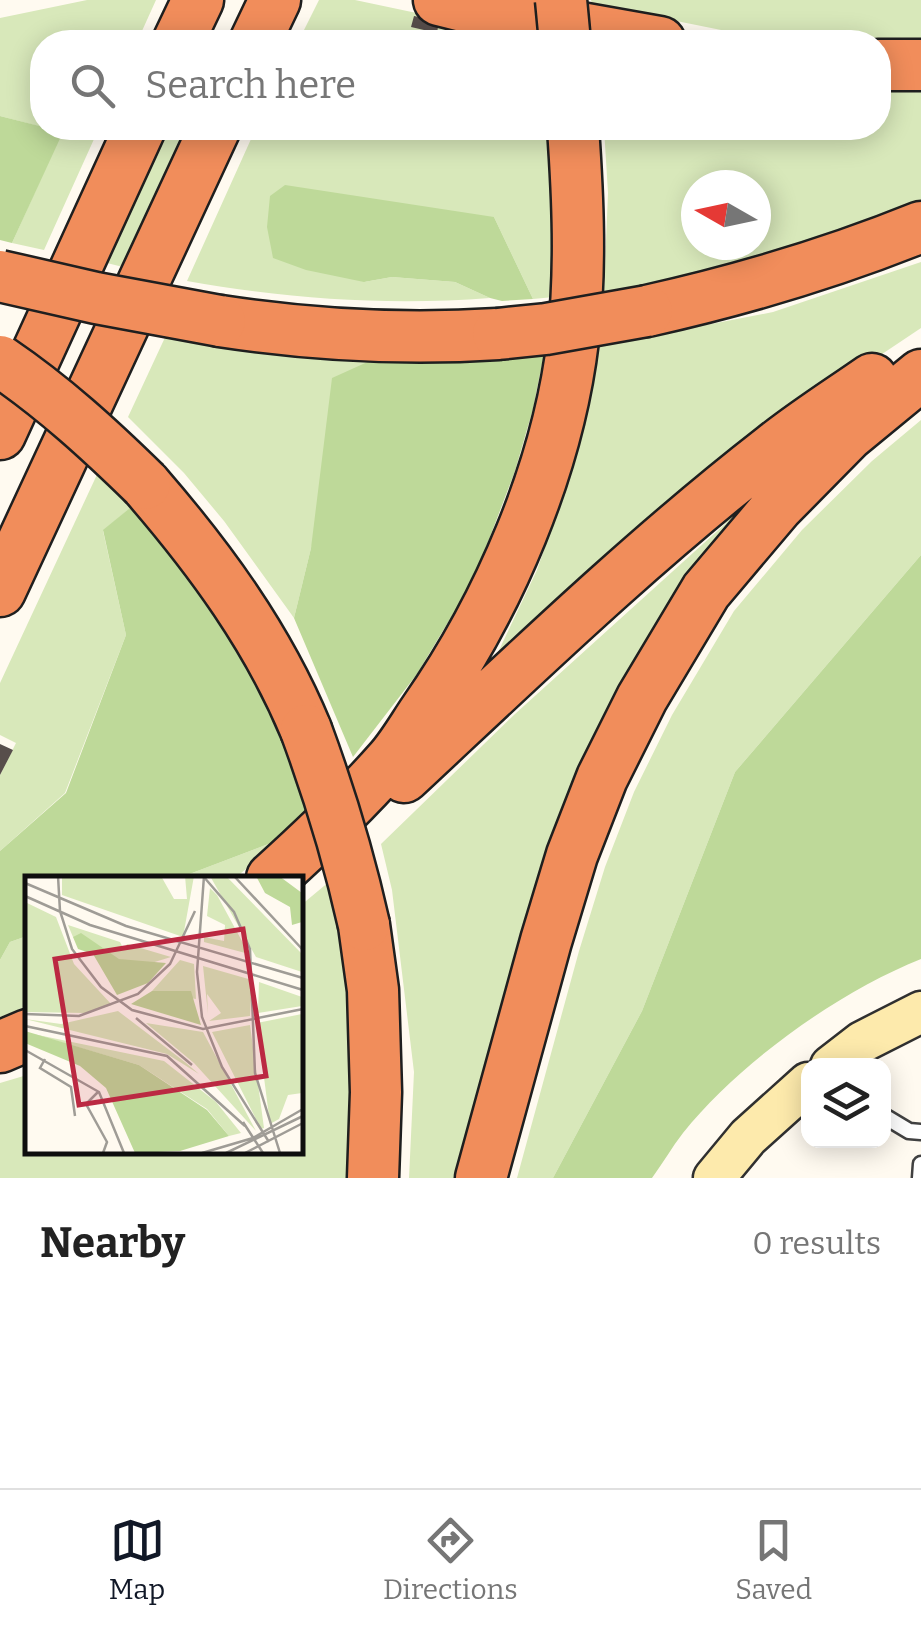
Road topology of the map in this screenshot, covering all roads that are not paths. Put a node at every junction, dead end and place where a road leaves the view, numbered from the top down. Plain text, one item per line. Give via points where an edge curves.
1 (198, 0) edge
2 (275, 0) edge
3 (440, 0) edge
4 (561, 0) edge
5 (184, 30) edge
6 (261, 30) edge
7 (564, 30) edge
8 (592, 30) edge
9 (891, 64) edge
10 (921, 65) edge
11 (135, 140) edge
12 (210, 140) edge
13 (574, 140) edge
14 (921, 227) edge
15 (0, 276) edge
16 (921, 344) edge
17 (0, 361) edge
18 (921, 375) edge
19 (0, 434) edge
20 (0, 591) edge
21 (314, 840) junction
22 (274, 876) edge
23 (921, 1012) edge
24 (25, 1037) edge
25 (0, 1047) edge
26 (852, 1058) edge
27 (801, 1089) edge
28 (891, 1120) edge
29 (921, 1132) edge
30 (921, 1164) edge
31 (372, 1178) edge
32 (481, 1178) edge
33 (714, 1178) edge
34 (920, 1178) edge

1 - 5 highway
2 - 6 highway
3 - 8 highway
4 - 7 highway, bridge
9 - 10 highway
11 - 19 highway
12 - 20 highway
13 - 21 highway via 578,268 572,343 556,428 528,516 495,596 449,676 392,759
14 - 15 highway, bridge via 793,274 647,310 454,337 286,331
16 - 21 highway via 694,512 398,783
17 - 31 highway, bridge via 84,425 145,484 250,620 297,709 329,794 364,926 373,990
18 - 32 highway via 848,435 777,507 706,591 642,698 572,855
21 - 22 highway
23 - 26 street
24 - 25 highway
27 - 33 street
28 - 29 lane
30 - 34 lane

